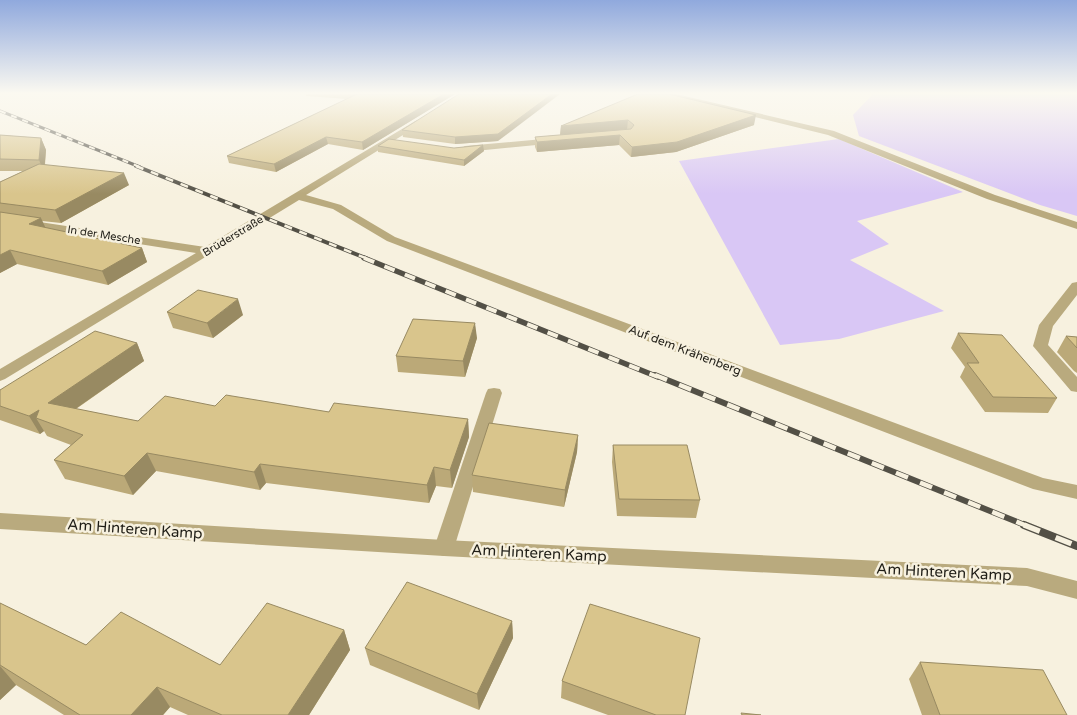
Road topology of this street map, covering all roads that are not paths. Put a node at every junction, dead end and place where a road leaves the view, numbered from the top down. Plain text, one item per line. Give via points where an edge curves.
1 (412, 127) edge
2 (806, 127) edge
3 (392, 140) junction
4 (560, 141) edge
5 (410, 143) edge
6 (455, 149) edge
7 (298, 196) junction
8 (0, 219) edge
9 (1077, 226) edge
10 (209, 251) junction
11 (1077, 286) edge
12 (0, 376) edge
13 (1077, 387) edge
14 (494, 393) dead end
15 (1077, 492) edge
16 (0, 521) edge
17 (444, 548) junction
18 (1077, 590) edge

1 - 3 street, Brüderstraße
2 - 9 street via 870,147 991,197
3 - 5 street
3 - 7 street, Brüderstraße
4 - 6 street
7 - 10 street, Brüderstraße
7 - 15 street, Auf dem Krähenberg via 337,207 391,239 1040,484
8 - 10 street, In der Mesche
10 - 12 street, Brüderstraße
11 - 13 street via 1046,325 1040,346
14 - 17 street
16 - 17 street, Am Hinteren Kamp
17 - 18 street, Am Hinteren Kamp via 1027,576

